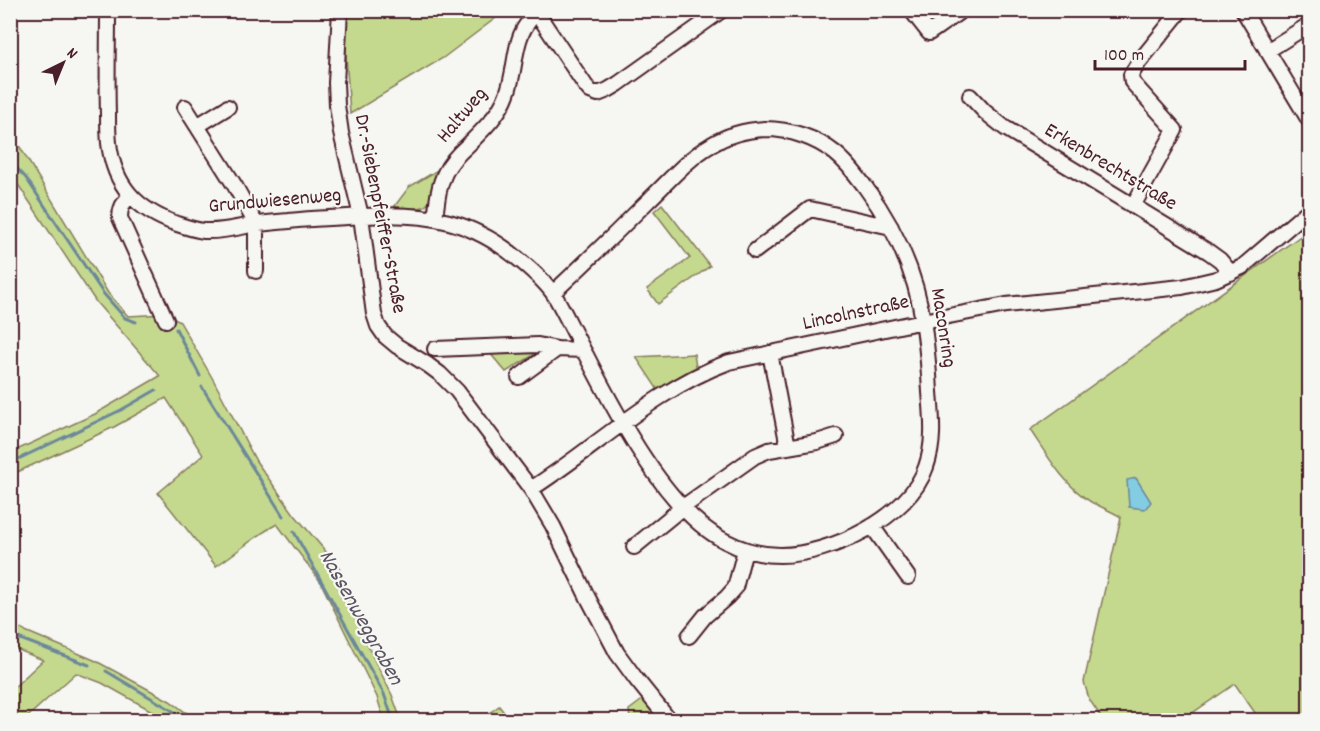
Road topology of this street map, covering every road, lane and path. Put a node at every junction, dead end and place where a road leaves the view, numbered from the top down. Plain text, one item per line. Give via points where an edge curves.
1 (108, 10) edge
2 (340, 10) edge
3 (722, 10) edge
4 (911, 10) edge
5 (962, 10) edge
6 (1181, 10) edge
7 (1243, 10) edge
8 (538, 11) edge
9 (1310, 24) edge
10 (1267, 51) junction
11 (970, 96) dead end
12 (185, 107) dead end
13 (228, 107) dead end
14 (1310, 122) edge
15 (197, 126) junction
16 (130, 196) junction
17 (1132, 206) junction
18 (1310, 208) edge
19 (361, 216) junction
20 (435, 219) junction
21 (256, 224) junction
22 (891, 227) junction
23 (755, 250) dead end
24 (256, 271) dead end
25 (1231, 273) junction
26 (553, 293) junction
27 (166, 320) dead end
28 (923, 321) junction
29 (435, 349) dead end
30 (557, 349) junction
31 (583, 350) junction
32 (770, 353) junction
33 (519, 377) dead end
34 (624, 423) junction
35 (836, 436) dead end
36 (788, 447) junction
37 (531, 489) junction
38 (683, 507) junction
39 (872, 526) junction
40 (634, 547) dead end
41 (745, 550) junction
42 (908, 577) dead end
43 (689, 636) dead end
44 (669, 720) edge

1 - 16 street, Grundwiesenweg via 108,142 113,163
2 - 19 street, Dr.-Siebenpfeiffer-Straße via 337,105
3 - 8 street via 598,94 585,85
4 - 5 street via 929,33
6 - 17 street via 1131,75 1132,82 1175,130
7 - 10 street
8 - 20 street, Haltweg via 520,37 511,81 500,108 445,172
9 - 10 street
10 - 14 street
11 - 17 street, Erkenbrechtstraße via 1005,128
12 - 15 street
13 - 15 street
15 - 21 street
16 - 21 street, Grundwiesenweg via 157,216 204,231
16 - 27 street via 124,201 120,218
17 - 25 street, Erkenbrechtstraße via 1209,252
18 - 25 street, Lincolnstraße via 1253,259
19 - 20 street, Grundwiesenweg via 413,215
19 - 21 street, Grundwiesenweg
19 - 37 street, Dr.-Siebenpfeiffer-Straße via 378,326 397,346 440,374 457,391
20 - 26 street, Grundwiesenweg via 472,230 497,243
21 - 24 street
22 - 23 street via 810,209
22 - 26 street, Maconring via 857,176 836,153 791,132 751,130 724,138 697,154
22 - 28 street, Maconring via 908,265
25 - 28 street, Lincolnstraße via 1182,287 1017,304
26 - 31 street, Maconring
28 - 32 street, Lincolnstraße
28 - 39 street, Maconring via 933,429 930,455 910,494
29 - 30 street via 538,345
30 - 31 street
30 - 33 street
31 - 34 street, Maconring
32 - 34 street, Lincolnstraße via 729,362 699,375
32 - 36 street
34 - 37 street, Lincolnstraße
34 - 38 street, Maconring via 647,461
35 - 36 street
36 - 38 street via 755,456
37 - 44 street, Dr.-Siebenpfeiffer-Straße via 617,653
38 - 40 street
38 - 41 street, Maconring via 704,528
39 - 41 street, Maconring via 818,550 781,555
39 - 42 street
41 - 43 street via 735,588

